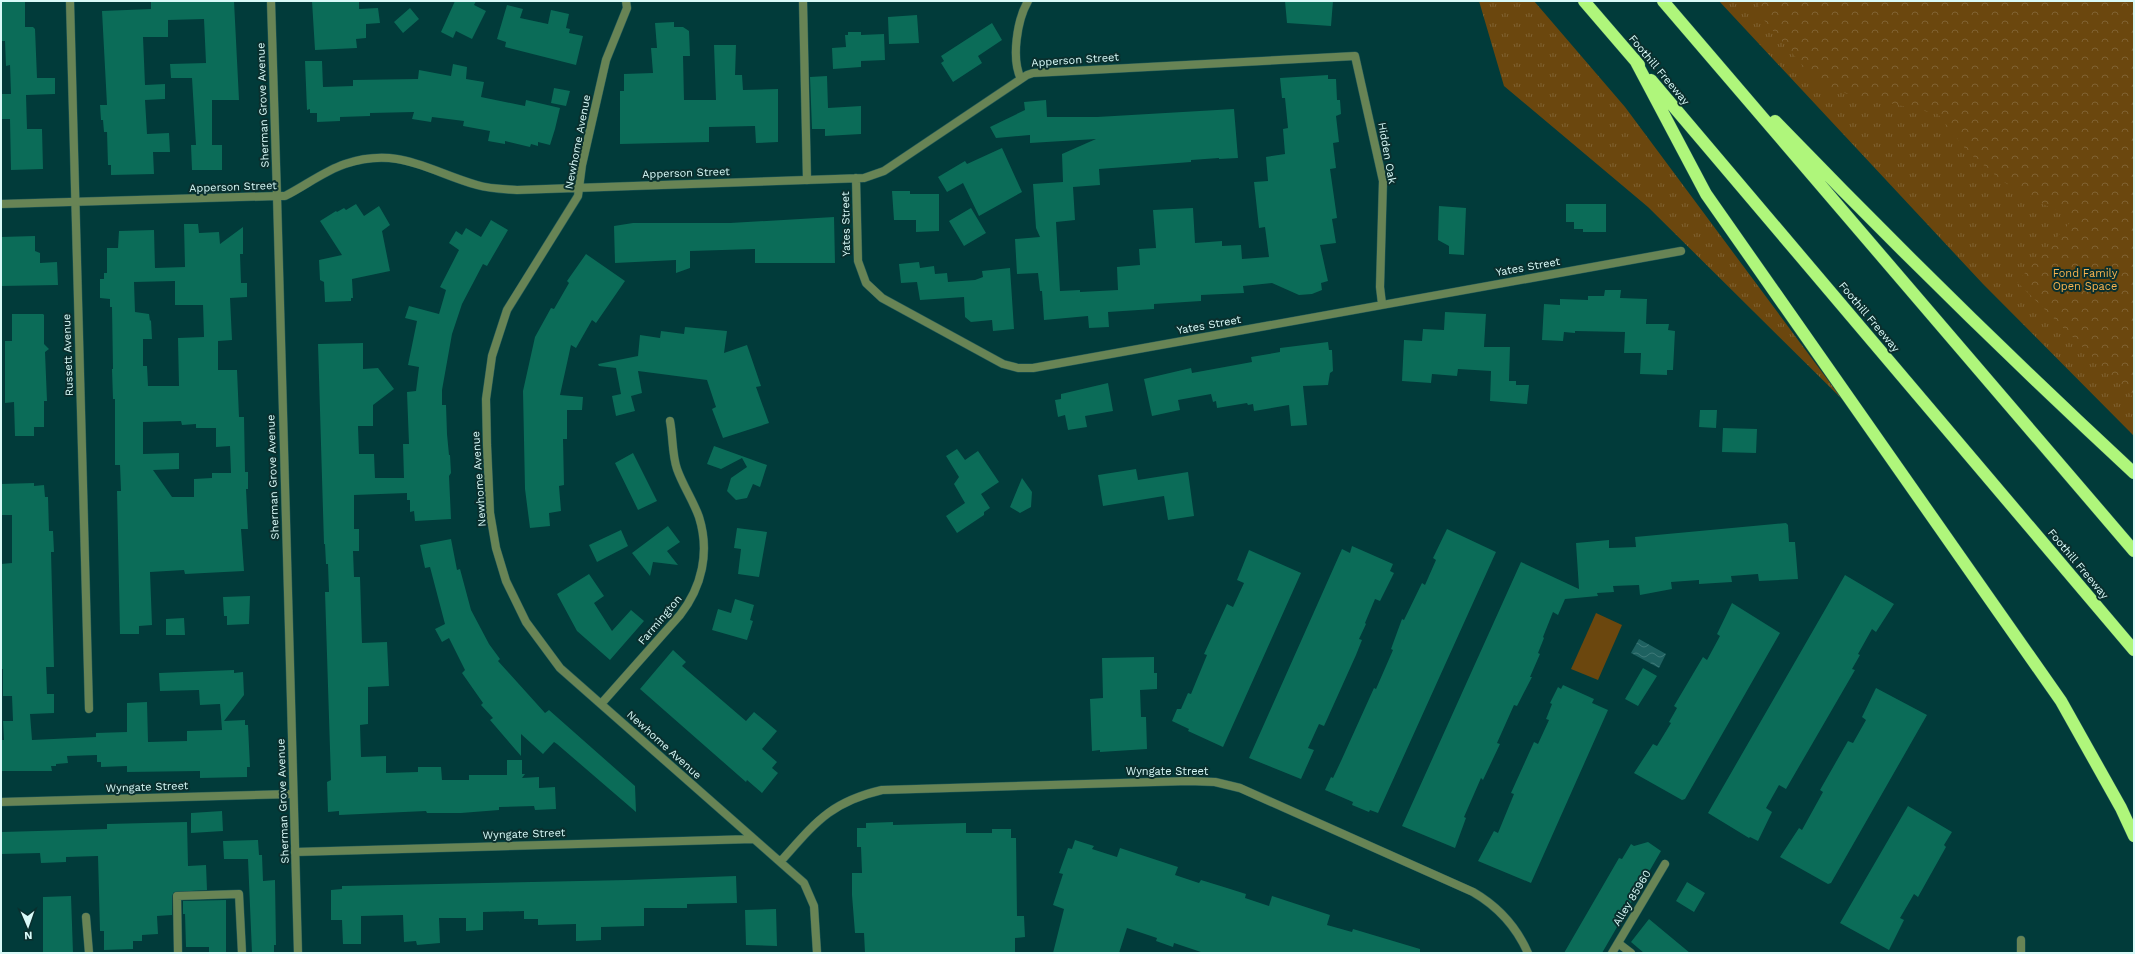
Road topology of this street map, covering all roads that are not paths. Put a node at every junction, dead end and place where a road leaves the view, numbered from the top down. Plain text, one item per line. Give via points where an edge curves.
1 (70, 1) edge
2 (271, 1) edge
3 (626, 1) edge
4 (803, 1) edge
5 (1028, 1) edge
6 (1584, 1) edge
7 (1663, 1) edge
8 (1682, 24) junction
9 (1355, 56) joint
10 (1634, 60) junction
11 (1022, 79) junction
12 (856, 178) junction
13 (807, 180) junction
14 (580, 188) junction
15 (277, 196) junction
16 (75, 202) junction
17 (1, 204) edge
18 (1681, 251) dead end
19 (1382, 304) junction
20 (670, 421) dead end
21 (2134, 473) edge
22 (2134, 551) edge
23 (2134, 650) edge
24 (601, 704) junction
25 (89, 709) dead end
26 (293, 794) junction
27 (1, 802) edge
28 (2134, 836) edge
29 (753, 838) junction
30 (295, 852) junction
31 (781, 861) junction
32 (1665, 864) dead end
33 (86, 918) dead end
34 (2021, 940) dead end
35 (1618, 943) junction
36 (89, 953) edge
37 (178, 953) edge
38 (242, 953) edge
39 (298, 953) edge
40 (817, 953) edge
41 (1528, 953) edge
42 (1612, 953) edge
43 (1631, 953) edge
44 (2021, 953) edge

1 - 16 street, Russett Avenue
2 - 15 street, Sherman Grove Avenue
3 - 14 street, Newhome Avenue via 627,8 606,60 582,165
4 - 13 street
5 - 11 street via 1018,27 1016,69
6 - 10 highway, Foothill Freeway
7 - 8 highway
8 - 21 highway via 1863,212 2052,397
8 - 22 highway
9 - 11 street, Apperson Street via 1039,72
9 - 19 street, Hidden Oak via 1383,181 1380,287
10 - 23 highway, Foothill Freeway
10 - 28 highway via 1706,194 2061,701
11 - 12 street, Apperson Street via 884,171 870,177
12 - 13 street, Apperson Street
12 - 19 street, Yates Street via 858,261 866,283 882,298 1003,364 1018,368 1034,368
13 - 14 street, Apperson Street
14 - 15 street, Apperson Street via 491,189 408,160 382,157 344,164 285,196
14 - 24 street, Newhome Avenue via 568,214 506,310 498,333 486,399 488,468 490,513 496,548 506,581 526,622 560,668
15 - 16 street, Apperson Street
15 - 26 street, Sherman Grove Avenue
16 - 17 street, Apperson Street
16 - 25 street, Russett Avenue
18 - 19 street, Yates Street
20 - 24 street, Farmington via 677,468 699,518 703,537 700,580 689,604
24 - 29 street, Newhome Avenue
26 - 27 street, Wyngate Street
26 - 30 street, Sherman Grove Avenue
29 - 30 street, Wyngate Street
29 - 31 street, Newhome Avenue
30 - 39 street, Sherman Grove Avenue
31 - 40 street, Newhome Avenue via 804,883 811,897 816,918
31 - 41 street, Wyngate Street via 815,824 834,808 861,795 882,790 1211,782 1240,788 1473,892 1506,916
32 - 35 street, Alley 85960
33 - 36 street
34 - 44 street
35 - 42 street, Alley 85960
35 - 43 street
37 - 38 street via 177,896 239,894

